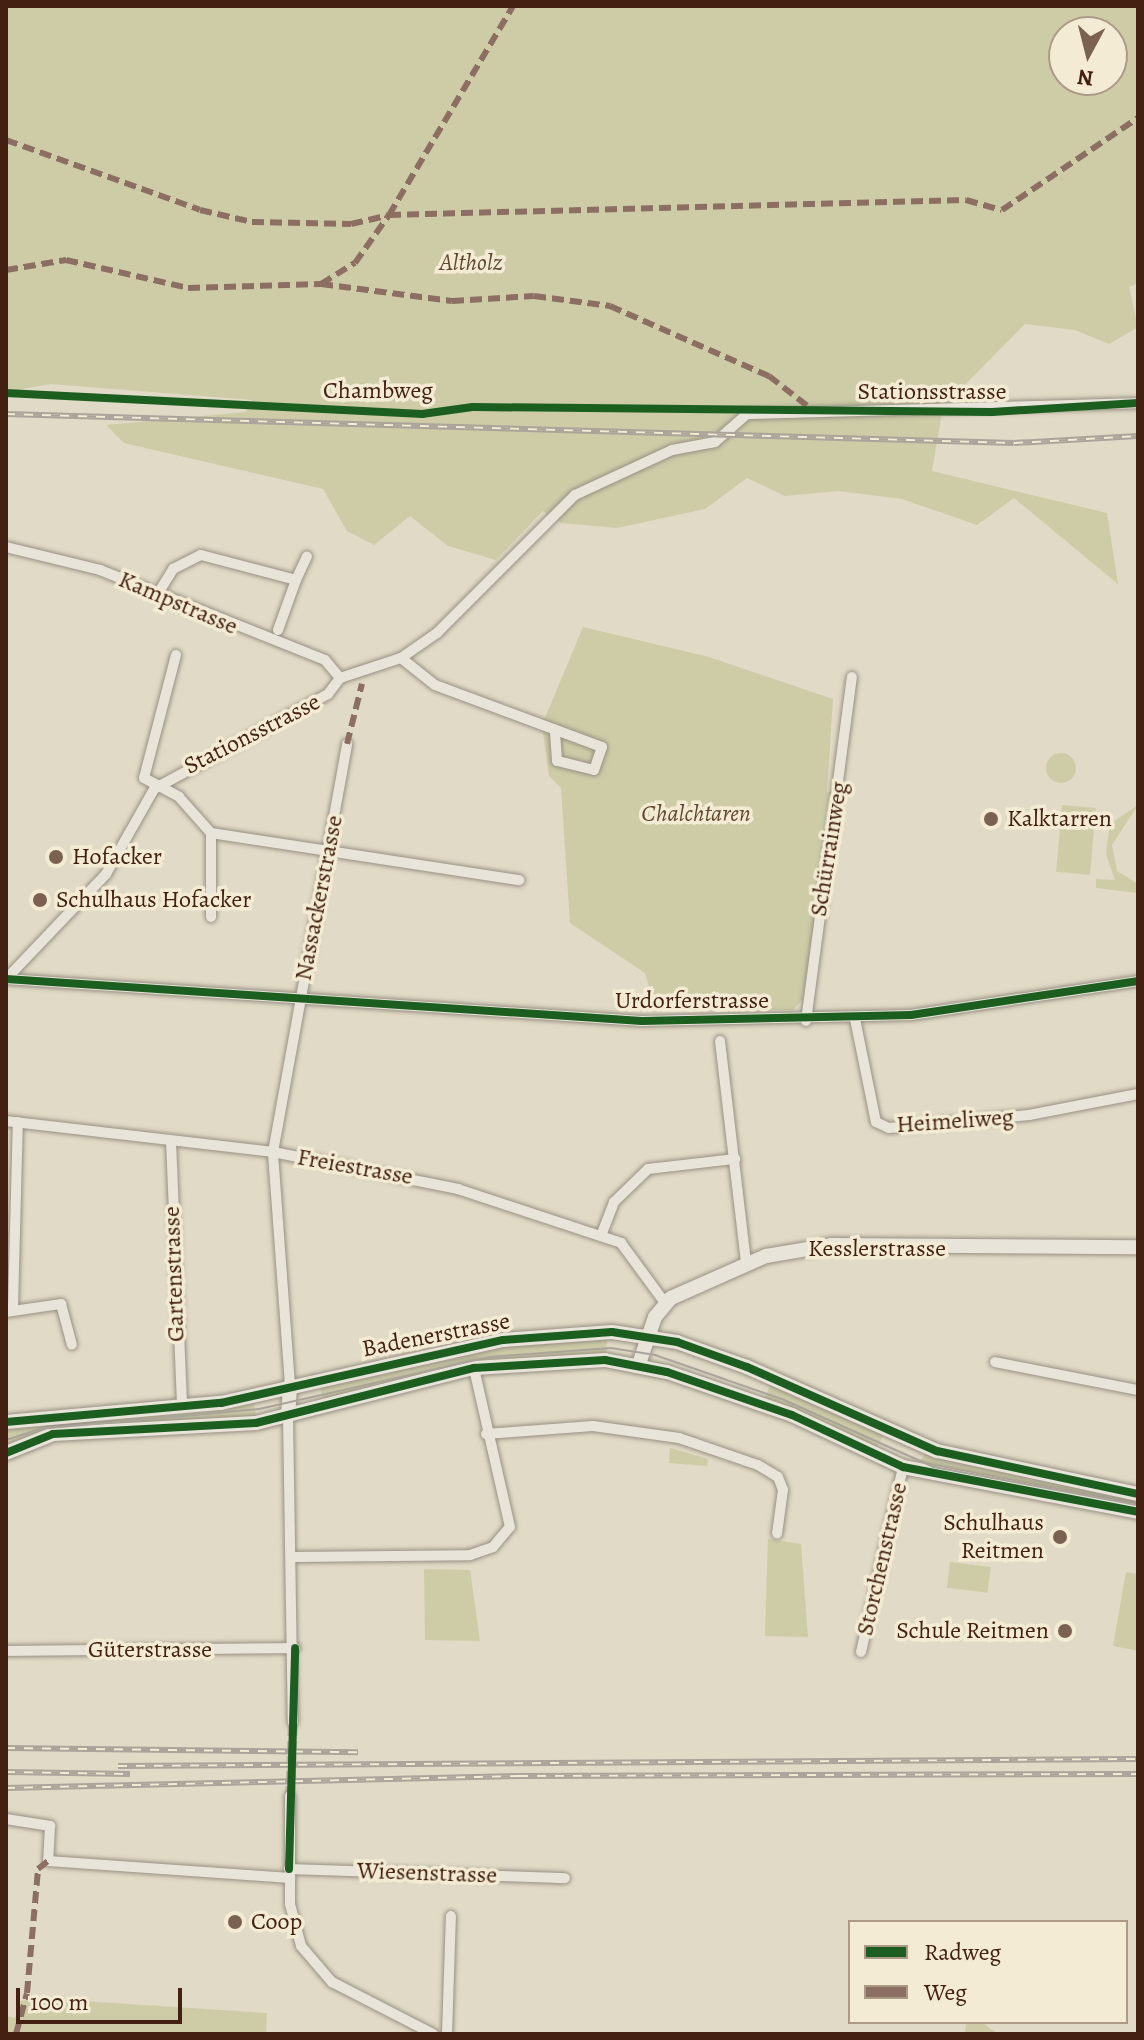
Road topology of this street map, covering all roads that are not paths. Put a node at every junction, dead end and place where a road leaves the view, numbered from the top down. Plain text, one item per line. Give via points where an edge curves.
1 (1138, 403) edge
2 (6, 547) edge
3 (307, 556) dead end
4 (296, 580) junction
5 (157, 595) junction
6 (278, 630) dead end
7 (176, 655) dead end
8 (401, 658) junction
9 (852, 677) dead end
10 (340, 678) junction
11 (555, 730) junction
12 (347, 744) dead end
13 (161, 783) junction
14 (211, 833) junction
15 (328, 851) junction
16 (519, 880) dead end
17 (211, 917) dead end
18 (8, 978) edge
19 (1138, 981) edge
20 (298, 1003) junction
21 (855, 1019) junction
22 (806, 1021) junction
23 (720, 1041) dead end
24 (1138, 1094) edge
25 (6, 1121) edge
26 (18, 1122) junction
27 (171, 1141) junction
28 (273, 1152) junction
29 (735, 1159) junction
30 (601, 1236) junction
31 (1138, 1247) edge
32 (746, 1261) junction
33 (11, 1276) edge
34 (665, 1303) junction
35 (10, 1310) edge
36 (647, 1335) junction
37 (72, 1345) dead end
38 (995, 1362) dead end
39 (639, 1364) junction
40 (474, 1368) junction
41 (290, 1385) junction
42 (1138, 1390) edge
43 (182, 1408) junction
44 (288, 1416) junction
45 (6, 1422) edge
46 (486, 1434) junction
47 (912, 1443) junction
48 (6, 1453) edge
49 (903, 1467) junction
50 (1138, 1494) edge
51 (1138, 1512) edge
52 (777, 1534) dead end
53 (293, 1557) junction
54 (295, 1648) junction
55 (6, 1651) edge
56 (861, 1652) dead end
57 (293, 1722) tunnel mouth
58 (290, 1796) tunnel mouth
59 (6, 1819) edge
60 (290, 1874) junction
61 (565, 1878) dead end
62 (451, 1916) dead end
63 (433, 2034) edge
64 (447, 2034) edge

1 - 8 street, Stationsstrasse via 747,414 715,442 672,450 575,495 455,619
2 - 5 street, Kampstrasse via 100,570
3 - 4 street
4 - 5 street via 211,553 180,563
4 - 6 street
5 - 10 street, Kampstrasse via 325,660
7 - 13 street via 144,778
8 - 10 street, Stationsstrasse
8 - 11 street via 435,685
9 - 22 street, Schürrainweg
10 - 13 street, Stationsstrasse via 328,694
11 - 11 street via 602,747 594,770 557,761
12 - 15 street, Nassackerstrasse
13 - 14 street
13 - 18 street, Stationsstrasse via 106,874
14 - 15 street
14 - 17 street
15 - 16 street
15 - 20 street, Nassackerstrasse
18 - 20 street, Urdorferstrasse via 29,984
19 - 21 street, Urdorferstrasse via 1070,997
20 - 22 street, Urdorferstrasse via 583,1020
20 - 28 street, Nassackerstrasse
21 - 22 street, Urdorferstrasse
21 - 24 street, Heimeliweg via 876,1122 889,1128 1029,1115
23 - 29 street
25 - 26 street, Freiestrasse
26 - 27 street, Freiestrasse
26 - 33 street
27 - 28 street, Freiestrasse
27 - 43 street, Gartenstrasse
28 - 30 street, Freiestrasse via 435,1182
28 - 41 street, Nassackerstrasse
29 - 30 street via 648,1169 614,1202
29 - 32 street
30 - 34 street, Freiestrasse via 633,1252
31 - 32 main road, Kesslerstrasse via 832,1245
32 - 34 main road, Kesslerstrasse
33 - 35 street
34 - 36 main road
35 - 37 street via 61,1304
36 - 39 main road
36 - 41 main road, Badenerstrasse via 503,1340
36 - 47 main road, Badenerstrasse via 763,1373
38 - 42 street
39 - 40 main road, Badenerstrasse via 570,1359
39 - 49 main road, Badenerstrasse via 792,1415
40 - 44 main road, Badenerstrasse
40 - 46 street
41 - 43 main road, Badenerstrasse
41 - 44 main road
43 - 45 main road, Badenerstrasse
44 - 48 main road, Badenerstrasse via 202,1429 53,1434
44 - 53 street
46 - 52 street via 598,1426 679,1438 734,1456 778,1477
46 - 53 street via 510,1527 493,1547 470,1555
47 - 49 main road
47 - 50 main road, Badenerstrasse via 984,1465
49 - 51 main road, Badenerstrasse
49 - 56 street, Storchenstrasse
53 - 54 street
54 - 55 street, Güterstrasse
54 - 57 street
58 - 60 street
59 - 60 street, Wiesenstrasse via 43,1820 50,1826 48,1861
60 - 61 street, Wiesenstrasse
60 - 63 street via 294,1928 320,1970
62 - 64 street

